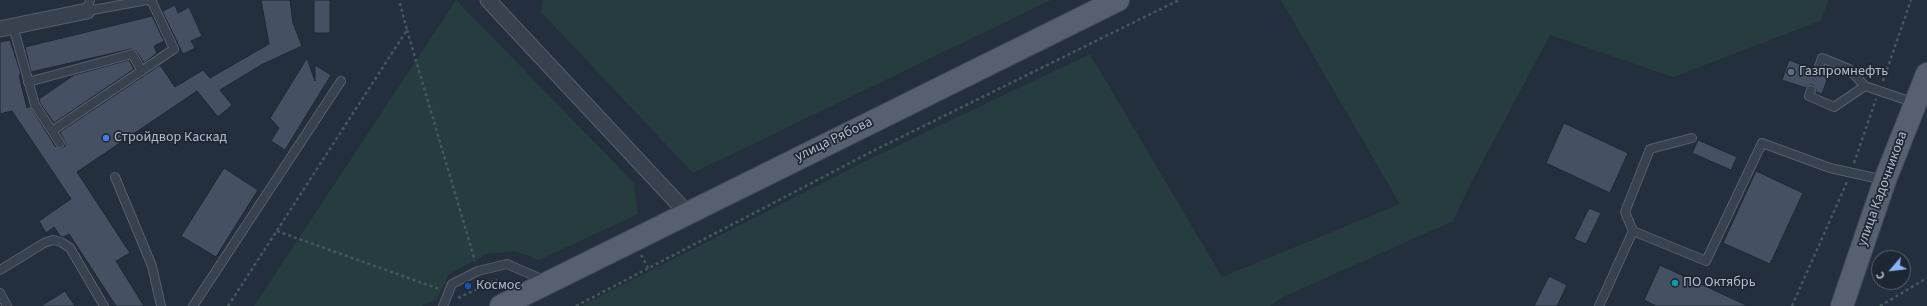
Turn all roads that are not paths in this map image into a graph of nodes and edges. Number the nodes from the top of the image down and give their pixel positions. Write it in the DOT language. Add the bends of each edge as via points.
graph roads {
  1 [pos="147,0"];
  2 [pos="152,0"];
  3 [pos="488,0"];
  4 [pos="1118,0"];
  5 [pos="89,5"];
  6 [pos="7,28"];
  7 [pos="1818,70"];
  8 [pos="142,71"];
  9 [pos="1927,74"];
  10 [pos="341,81"];
  11 [pos="28,82"];
  12 [pos="1865,86"];
  13 [pos="1811,90"];
  14 [pos="1916,103"];
  15 [pos="52,131"];
  16 [pos="1692,138"];
  17 [pos="60,143"];
  18 [pos="115,177"];
  19 [pos="1885,180"];
  20 [pos="687,213"];
  21 [pos="1633,231"];
  22 [pos="0,270"];
  23 [pos="551,282"];
  24 [pos="0,293"];
  25 [pos="443,305"];
  26 [pos="7,306"];
  27 [pos="104,306"];
  28 [pos="161,306"];
  29 [pos="192,306"];
  30 [pos="501,306"];
  31 [pos="1599,306"];
  32 [pos="1842,306"];
  1 -- 5 [label="lane"];
  2 -- 8 [label="lane" via="174,49"];
  3 -- 20 [label="street"];
  4 -- 20 [label="main road, улица Рябова"];
  5 -- 6 [label="street"];
  6 -- 11 [label="lane"];
  7 -- 12 [label="lane" via="1822,58 1849,69"];
  8 -- 11 [label="lane" via="132,54"];
  8 -- 15 [label="lane"];
  9 -- 14 [label="main road, улица Кадочникова"];
  10 -- 29 [label="lane"];
  11 -- 15 [label="lane" via="35,104"];
  12 -- 13 [label="lane" via="1834,107 1809,96"];
  12 -- 14 [label="lane"];
  14 -- 19 [label="main road, улица Кадочникова"];
  15 -- 17 [label="lane"];
  16 -- 21 [label="lane" via="1650,149 1624,212"];
  18 -- 28 [label="lane" via="152,266"];
  19 -- 21 [label="lane" via="1850,174 1762,144 1706,261"];
  19 -- 32 [label="main road, улица Кадочникова"];
  20 -- 23 [label="main road, улица Рябова"];
  21 -- 31 [label="lane"];
  22 -- 27 [label="lane" via="44,243 52,240 62,242 70,248"];
  23 -- 25 [label="lane" via="507,264 478,271 452,284"];
  23 -- 30 [label="main road, улица Рябова"];
  24 -- 26 [label="lane"];
}
